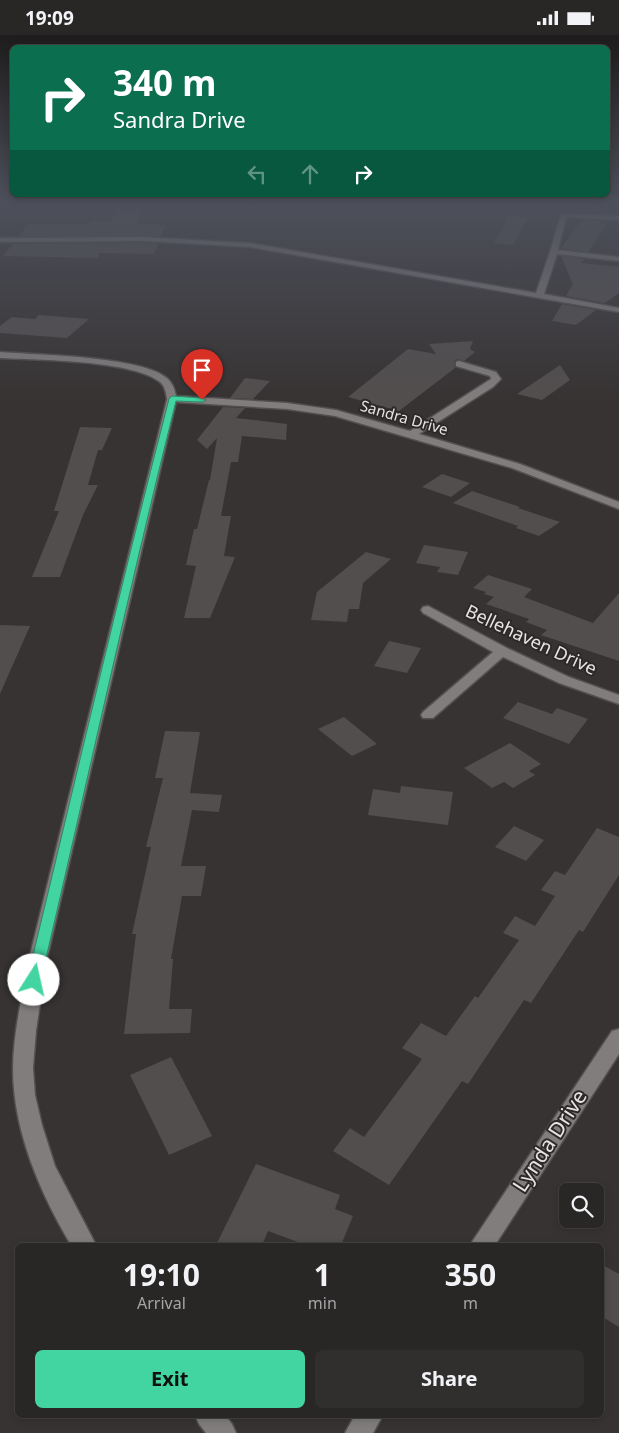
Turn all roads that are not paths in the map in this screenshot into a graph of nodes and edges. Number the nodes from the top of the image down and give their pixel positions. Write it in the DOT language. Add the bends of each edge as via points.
graph roads {
  1 [pos="386,268"];
  2 [pos="549,268"];
  3 [pos="539,296"];
  4 [pos="619,310"];
  5 [pos="0,355"];
  6 [pos="458,364"];
  7 [pos="172,399"];
  8 [pos="411,435"];
  9 [pos="619,506"];
  10 [pos="428,610"];
  11 [pos="502,651"];
  12 [pos="619,700"];
  13 [pos="428,715"];
  14 [pos="619,1037"];
  15 [pos="83,1243"];
  16 [pos="483,1243"];
  17 [pos="210,1418"];
  18 [pos="368,1418"];
  19 [pos="223,1433"];
  20 [pos="358,1433"];
  1 -- 3 [label="street"];
  2 -- 3 [label="street"];
  3 -- 4 [label="street"];
  5 -- 7 [label="street" via="140,369 162,378"];
  6 -- 8 [label="street" via="493,373 496,379"];
  7 -- 8 [label="street, Sandra Drive" via="320,410"];
  7 -- 15 [label="street" via="37,963 26,1031 23,1068 31,1125 44,1167"];
  8 -- 9 [label="street, Sandra Drive" via="516,466"];
  10 -- 11 [label="street, Bellehaven Drive"];
  11 -- 12 [label="street, Bellehaven Drive" via="564,680"];
  11 -- 13 [label="street"];
  14 -- 16 [label="street, Lynda Drive"];
  17 -- 19 [label="street"];
  18 -- 20 [label="street"];
}
